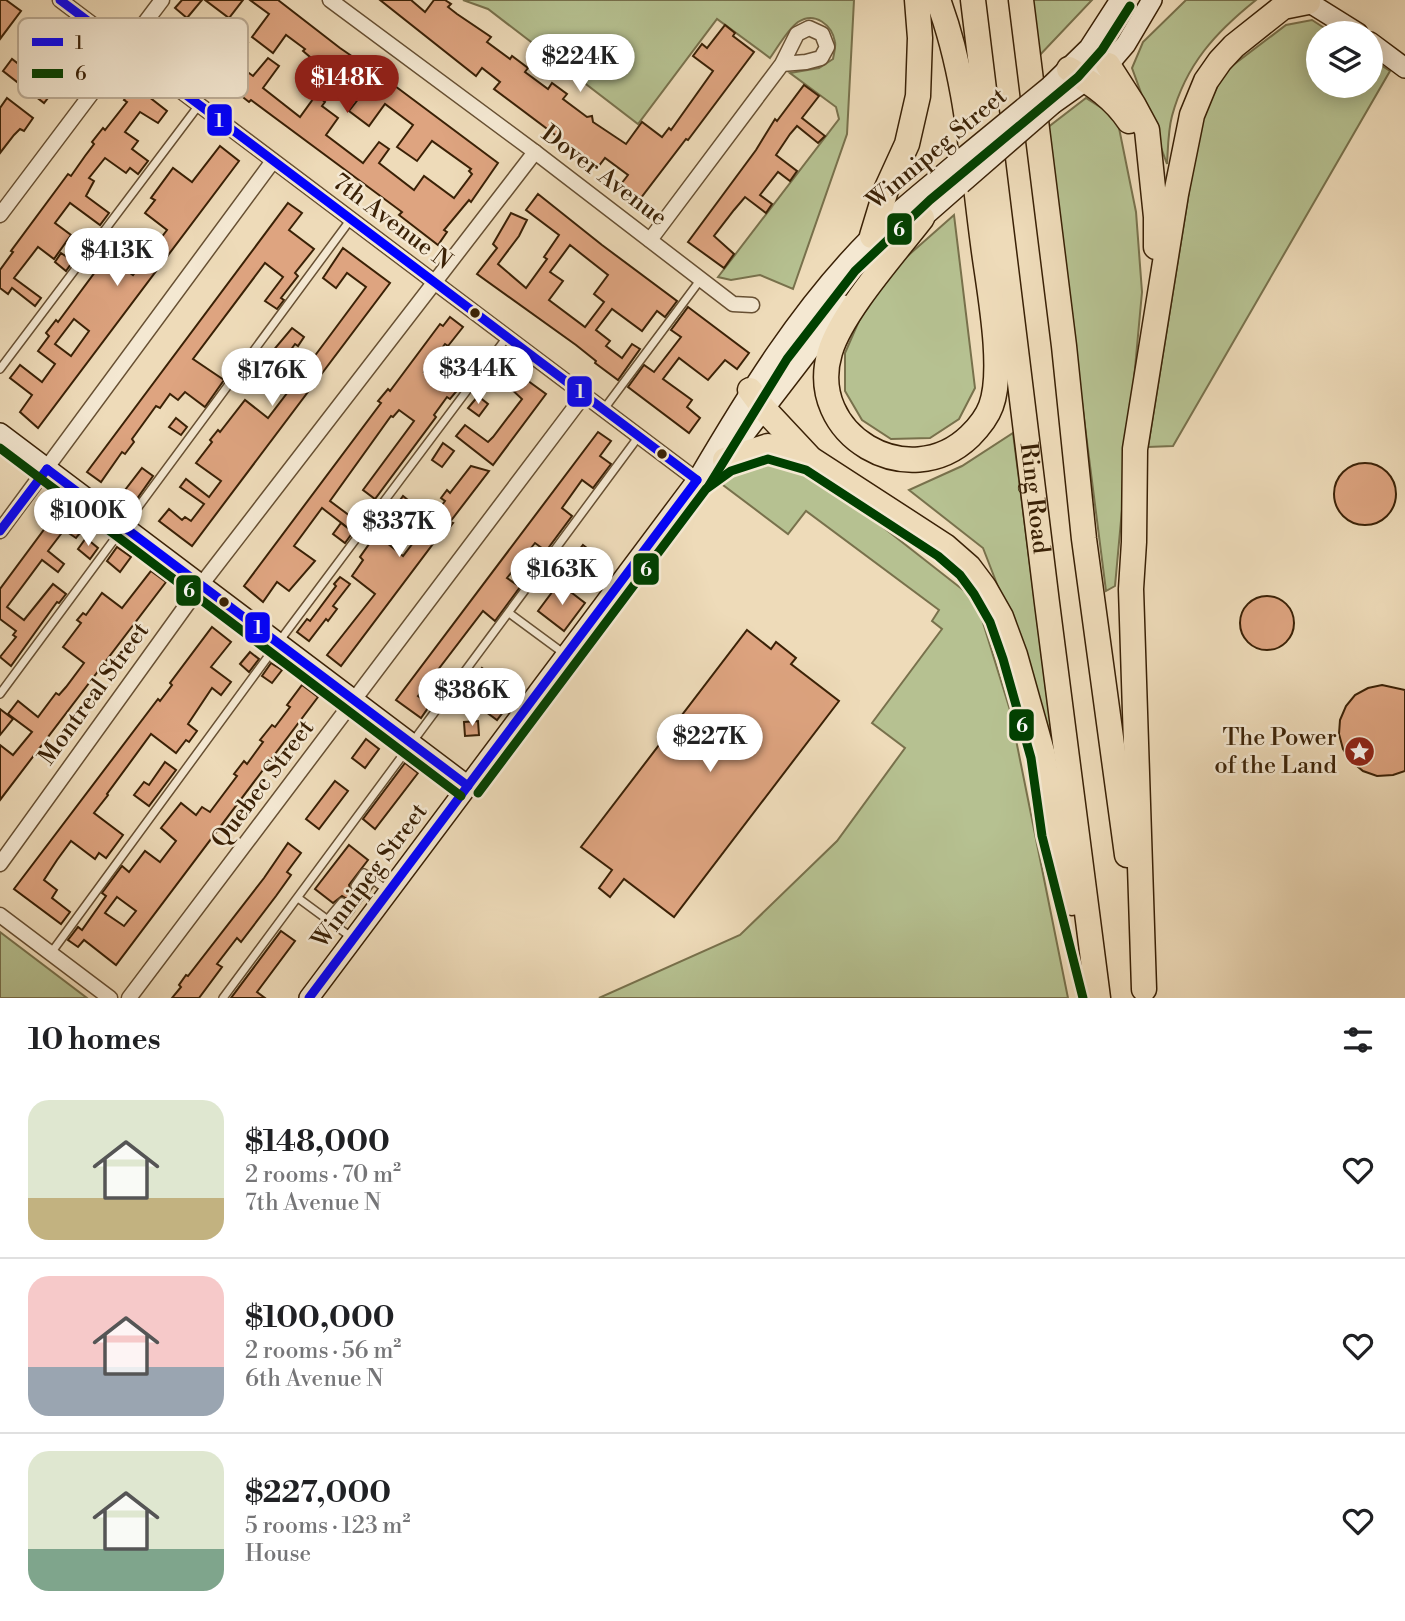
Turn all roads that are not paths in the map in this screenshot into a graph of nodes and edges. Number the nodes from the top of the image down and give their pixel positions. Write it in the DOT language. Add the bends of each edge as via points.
graph roads {
  1 [pos="60,0"];
  2 [pos="162,0"];
  3 [pos="917,0"];
  4 [pos="938,0"];
  5 [pos="973,0"];
  6 [pos="1021,0"];
  7 [pos="1120,0"];
  8 [pos="1152,0"];
  9 [pos="1166,0"];
  10 [pos="1314,1"];
  11 [pos="338,2"];
  12 [pos="84,18"];
  13 [pos="148,18"];
  14 [pos="1342,21"];
  15 [pos="1126,44"];
  16 [pos="1383,52"];
  17 [pos="782,64"];
  18 [pos="1108,65"];
  19 [pos="1405,68"];
  20 [pos="1078,75"];
  21 [pos="1051,95"];
  22 [pos="88,98"];
  23 [pos="190,98"];
  24 [pos="199,105"];
  25 [pos="535,152"];
  26 [pos="273,161"];
  27 [pos="1150,165"];
  28 [pos="0,215"];
  29 [pos="922,218"];
  30 [pos="351,219"];
  31 [pos="872,236"];
  32 [pos="650,240"];
  33 [pos="701,279"];
  34 [pos="434,282"];
  35 [pos="752,305"];
  36 [pos="1157,307"];
  37 [pos="507,337"];
  38 [pos="0,369"];
  39 [pos="584,395"];
  40 [pos="757,399"];
  41 [pos="603,410"];
  42 [pos="0,433"];
  43 [pos="639,436"];
  44 [pos="811,459"];
  45 [pos="725,460"];
  46 [pos="47,469"];
  47 [pos="697,480"];
  48 [pos="123,526"];
  49 [pos="0,531"];
  50 [pos="201,585"];
  51 [pos="509,613"];
  52 [pos="278,643"];
  53 [pos="566,655"];
  54 [pos="0,694"];
  55 [pos="355,701"];
  56 [pos="413,744"];
  57 [pos="468,786"];
  58 [pos="0,864"];
  59 [pos="355,886"];
  60 [pos="381,886"];
  61 [pos="364,892"];
  62 [pos="298,898"];
  63 [pos="342,902"];
  64 [pos="351,909"];
  65 [pos="0,915"];
  66 [pos="327,920"];
  67 [pos="345,933"];
  68 [pos="51,953"];
  69 [pos="1144,993"];
  70 [pos="110,998"];
  71 [pos="129,998"];
  72 [pos="223,998"];
  73 [pos="309,998"];
  74 [pos="1097,998"];
  1 -- 12 [label="street, 7th Avenue N"];
  2 -- 13 [label="street"];
  3 -- 31 [label="highway" via="918,96 908,144 886,190"];
  4 -- 29 [label="highway" via="960,75 996,340 995,384 992,406 980,426 958,446 927,458 905,460 866,447 848,433 830,401 826,372 830,351 848,314"];
  5 -- 74 [label="highway, Ring Road"];
  6 -- 69 [label="highway, Ring Road" via="1084,539"];
  7 -- 20 [label="main road, Winnipeg Street" via="1089,48"];
  8 -- 15 [label="main road, Winnipeg Street"];
  9 -- 15 [label="main road"];
  10 -- 14 [label="main road"];
  10 -- 36 [label="highway" via="1283,7 1220,61 1206,82 1192,115"];
  11 -- 25 [label="street, Dover Avenue"];
  15 -- 18 [label="main road, Winnipeg Street"];
  16 -- 19 [label="main road"];
  17 -- 32 [label="street"];
  18 -- 20 [label="main road, Winnipeg Street"];
  18 -- 27 [label="highway" via="1147,130"];
  20 -- 21 [label="main road, Winnipeg Street"];
  20 -- 27 [label="highway" via="1120,108"];
  21 -- 29 [label="main road, Winnipeg Street, bridge"];
  21 -- 31 [label="main road, Winnipeg Street, bridge" via="955,164"];
  22 -- 28 [label="street"];
  23 -- 24 [label="street, 7th Avenue N"];
  24 -- 26 [label="street, 7th Avenue N"];
  24 -- 38 [label="lane"];
  25 -- 32 [label="street, Dover Avenue"];
  25 -- 34 [label="street, Montreal Street"];
  26 -- 30 [label="street, 7th Avenue N"];
  26 -- 46 [label="street"];
  27 -- 36 [label="highway"];
  29 -- 40 [label="main road, Winnipeg Street"];
  30 -- 34 [label="street, 7th Avenue N"];
  30 -- 48 [label="lane"];
  31 -- 40 [label="main road, Winnipeg Street" via="827,287"];
  32 -- 33 [label="street, Dover Avenue"];
  33 -- 35 [label="street, Dover Avenue" via="733,304"];
  33 -- 41 [label="lane"];
  34 -- 37 [label="street, 7th Avenue N"];
  34 -- 50 [label="street, Montreal Street"];
  36 -- 69 [label="highway" via="1135,449 1131,589"];
  37 -- 39 [label="street, 7th Avenue N"];
  37 -- 52 [label="lane"];
  39 -- 41 [label="street, 7th Avenue N"];
  39 -- 55 [label="street, Quebec Street"];
  40 -- 44 [label="highway"];
  40 -- 45 [label="main road, Winnipeg Street"];
  40 -- 47 [label="main road, Winnipeg Street"];
  41 -- 43 [label="street, 7th Avenue N"];
  42 -- 46 [label="main road"];
  43 -- 47 [label="street, 7th Avenue N"];
  43 -- 51 [label="lane"];
  44 -- 45 [label="highway" via="768,446"];
  44 -- 74 [label="highway" via="945,546 969,567 1001,617 1043,755 1054,833"];
  45 -- 47 [label="main road, Winnipeg Street"];
  46 -- 48 [label="main road"];
  46 -- 49 [label="street"];
  47 -- 53 [label="main road, Winnipeg Street"];
  48 -- 50 [label="main road"];
  48 -- 54 [label="lane"];
  50 -- 52 [label="main road"];
  50 -- 58 [label="street, Montreal Street"];
  51 -- 53 [label="lane"];
  51 -- 56 [label="lane"];
  52 -- 55 [label="main road"];
  52 -- 68 [label="lane"];
  53 -- 57 [label="main road, Winnipeg Street"];
  55 -- 56 [label="main road"];
  55 -- 71 [label="street, Quebec Street"];
  56 -- 57 [label="main road"];
  56 -- 62 [label="lane"];
  57 -- 60 [label="main road, Winnipeg Street"];
  59 -- 60 [label="lane" via="364,873"];
  60 -- 61 [label="lane"];
  60 -- 67 [label="main road, Winnipeg Street"];
  62 -- 66 [label="lane"];
  62 -- 72 [label="lane"];
  63 -- 66 [label="lane"];
  64 -- 67 [label="lane"];
  65 -- 68 [label="street"];
  66 -- 67 [label="lane"];
  67 -- 73 [label="main road, Winnipeg Street"];
  68 -- 70 [label="street"];
}
